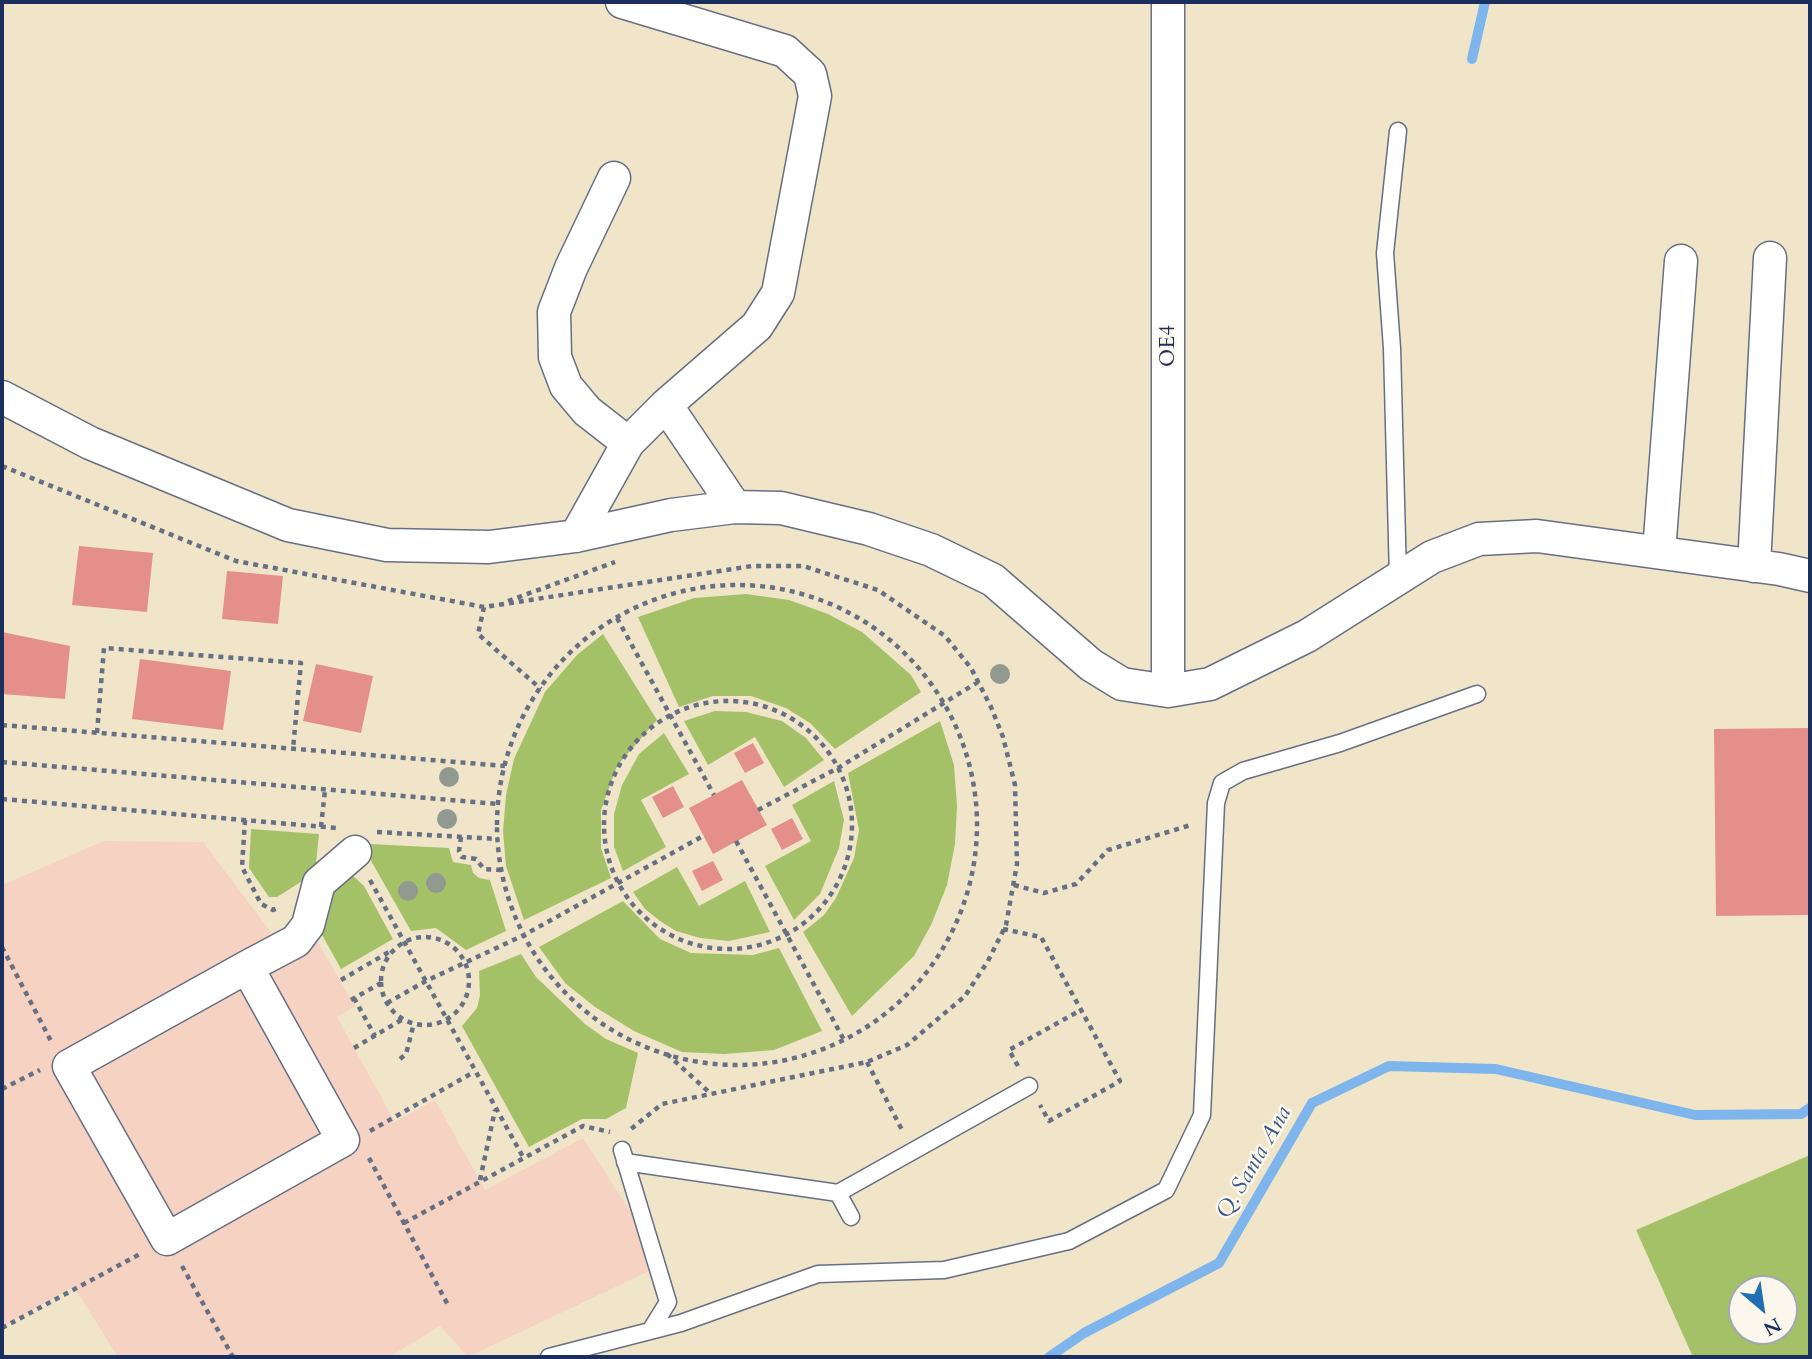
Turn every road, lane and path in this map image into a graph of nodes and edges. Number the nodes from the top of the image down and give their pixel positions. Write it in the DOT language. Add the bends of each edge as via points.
graph roads {
  1 [pos="622,2"];
  2 [pos="1167,2"];
  3 [pos="1398,131"];
  4 [pos="614,178"];
  5 [pos="1770,258"];
  6 [pos="1681,261"];
  7 [pos="2,397"];
  8 [pos="666,405"];
  9 [pos="628,443"];
  10 [pos="2,466"];
  11 [pos="736,507"];
  12 [pos="576,536"];
  13 [pos="1659,552"];
  14 [pos="621,560"];
  15 [pos="1754,566"];
  16 [pos="1810,576"];
  17 [pos="1398,578"];
  18 [pos="497,605"];
  19 [pos="484,607"];
  20 [pos="617,618"];
  21 [pos="978,682"];
  22 [pos="541,689"];
  23 [pos="1168,691"];
  24 [pos="1477,694"];
  25 [pos="944,701"];
  26 [pos="671,717"];
  27 [pos="2,725"];
  28 [pos="97,733"];
  29 [pos="293,749"];
  30 [pos="2,762"];
  31 [pos="505,766"];
  32 [pos="838,768"];
  33 [pos="325,790"];
  34 [pos="714,795"];
  35 [pos="2,799"];
  36 [pos="498,804"];
  37 [pos="758,810"];
  38 [pos="1215,816"];
  39 [pos="245,820"];
  40 [pos="321,827"];
  41 [pos="704,836"];
  42 [pos="461,837"];
  43 [pos="498,839"];
  44 [pos="354,841"];
  45 [pos="736,841"];
  46 [pos="501,870"];
  47 [pos="319,883"];
  48 [pos="618,883"];
  49 [pos="1014,885"];
  50 [pos="1003,929"];
  51 [pos="787,933"];
  52 [pos="524,935"];
  53 [pos="405,942"];
  54 [pos="2,947"];
  55 [pos="393,950"];
  56 [pos="465,961"];
  57 [pos="247,967"];
  58 [pos="341,980"];
  59 [pos="426,981"];
  60 [pos="381,983"];
  61 [pos="387,1003"];
  62 [pos="1081,1010"];
  63 [pos="403,1019"];
  64 [pos="446,1020"];
  65 [pos="414,1023"];
  66 [pos="375,1035"];
  67 [pos="844,1040"];
  68 [pos="354,1048"];
  69 [pos="666,1053"];
  70 [pos="400,1059"];
  71 [pos="867,1062"];
  72 [pos="69,1066"];
  73 [pos="474,1072"];
  74 [pos="1029,1086"];
  75 [pos="2,1089"];
  76 [pos="710,1093"];
  77 [pos="495,1109"];
  78 [pos="351,1139"];
  79 [pos="912,1149"];
  80 [pos="625,1150"];
  81 [pos="523,1157"];
  82 [pos="480,1181"];
  83 [pos="838,1193"];
  84 [pos="851,1217"];
  85 [pos="404,1223"];
  86 [pos="167,1239"];
  87 [pos="448,1305"];
  88 [pos="2,1328"];
  89 [pos="650,1331"];
  90 [pos="233,1357"];
  91 [pos="549,1357"];
  1 -- 8 [label="street" via="785,51 810,74 815,96 778,293 757,326"];
  2 -- 23 [label="street, OE4"];
  3 -- 17 [label="lane" via="1385,253"];
  4 -- 9 [label="street" via="554,312 555,358 566,386 587,411"];
  5 -- 15 [label="street"];
  6 -- 13 [label="street"];
  7 -- 12 [label="street" via="90,443 288,525 387,545 489,547"];
  8 -- 9 [label="street"];
  8 -- 11 [label="street"];
  9 -- 12 [label="street"];
  10 -- 19 [label="path" via="236,561"];
  11 -- 12 [label="street" via="671,515"];
  11 -- 23 [label="street" via="793,511 931,550 993,580 1091,664 1122,684"];
  13 -- 15 [label="street"];
  13 -- 17 [label="street" via="1537,536 1479,539 1432,556"];
  14 -- 18 [label="path"];
  15 -- 16 [label="street"];
  17 -- 23 [label="street" via="1307,636 1210,684"];
  18 -- 19 [label="path"];
  18 -- 21 [label="path" via="752,566 803,566 878,590 910,610 945,636"];
  19 -- 22 [label="path" via="478,634"];
  20 -- 22 [label="path" via="570,654"];
  20 -- 25 [label="path" via="651,602 712,587 754,586 806,595 836,606 889,638"];
  20 -- 26 [label="path"];
  21 -- 25 [label="path"];
  21 -- 49 [label="path" via="1003,737 1015,785"];
  22 -- 31 [label="path" via="515,736"];
  24 -- 38 [label="lane" via="1340,743 1243,771 1222,783"];
  25 -- 32 [label="path"];
  25 -- 67 [label="path" via="961,735 975,786 977,840 968,892 946,942 915,985 875,1021"];
  26 -- 32 [label="path" via="719,702 759,705 811,734"];
  26 -- 34 [label="path"];
  26 -- 48 [label="path" via="634,745 609,793 604,828"];
  27 -- 28 [label="path"];
  28 -- 29 [label="path"];
  28 -- 29 [label="path" via="104,648 301,663"];
  29 -- 31 [label="path"];
  30 -- 33 [label="path"];
  31 -- 36 [label="path"];
  32 -- 37 [label="path"];
  32 -- 51 [label="path" via="851,812 846,861 823,904"];
  33 -- 36 [label="path"];
  33 -- 40 [label="path"];
  35 -- 39 [label="path"];
  36 -- 43 [label="path"];
  38 -- 49 [label="path" via="1108,850 1076,884 1044,892"];
  38 -- 89 [label="lane" via="1202,1115 1166,1190 1069,1241 944,1270 818,1274"];
  39 -- 40 [label="path"];
  39 -- 47 [label="path" via="242,867 261,904 273,911"];
  40 -- 44 [label="path"];
  41 -- 48 [label="path"];
  42 -- 43 [label="path"];
  42 -- 44 [label="path"];
  42 -- 46 [label="path" via="462,857 476,859 484,869"];
  43 -- 46 [label="path"];
  44 -- 47 [label="street"];
  44 -- 53 [label="path"];
  45 -- 51 [label="path"];
  46 -- 52 [label="path"];
  47 -- 57 [label="street" via="308,925 296,941"];
  48 -- 51 [label="path" via="646,919 688,943 737,949"];
  48 -- 52 [label="path"];
  49 -- 50 [label="path"];
  50 -- 62 [label="path" via="1041,937"];
  50 -- 71 [label="path" via="965,996 907,1045"];
  51 -- 67 [label="path"];
  52 -- 56 [label="path"];
  52 -- 69 [label="path" via="554,981 577,1004 631,1040"];
  53 -- 55 [label="path"];
  53 -- 56 [label="path" via="432,937 446,942"];
  53 -- 59 [label="path"];
  54 -- 72 [label="path" via="59,1056"];
  55 -- 58 [label="path"];
  55 -- 60 [label="path"];
  56 -- 59 [label="path"];
  56 -- 64 [label="path" via="465,999"];
  57 -- 72 [label="street"];
  57 -- 78 [label="street"];
  59 -- 61 [label="path"];
  59 -- 64 [label="path"];
  60 -- 61 [label="path"];
  60 -- 66 [label="path" via="353,999"];
  61 -- 63 [label="path"];
  62 -- 74 [label="path" via="1009,1050"];
  62 -- 74 [label="path" via="1120,1081 1049,1121"];
  63 -- 65 [label="path"];
  63 -- 66 [label="path"];
  64 -- 65 [label="path"];
  64 -- 73 [label="path"];
  65 -- 70 [label="path" via="406,1054"];
  66 -- 68 [label="path"];
  67 -- 69 [label="path" via="758,1063 725,1064"];
  69 -- 76 [label="path"];
  71 -- 76 [label="path"];
  71 -- 79 [label="path"];
  72 -- 75 [label="path" via="37,1071"];
  72 -- 86 [label="street"];
  73 -- 77 [label="path"];
  73 -- 78 [label="path"];
  74 -- 79 [label="lane"];
  76 -- 80 [label="path" via="662,1104 632,1128"];
  77 -- 81 [label="path"];
  77 -- 82 [label="path"];
  78 -- 85 [label="path"];
  78 -- 86 [label="street"];
  79 -- 83 [label="lane"];
  80 -- 81 [label="path" via="583,1126"];
  80 -- 83 [label="lane"];
  80 -- 89 [label="lane" via="668,1302"];
  81 -- 82 [label="path"];
  82 -- 85 [label="path"];
  83 -- 84 [label="lane"];
  85 -- 87 [label="path"];
  86 -- 88 [label="path"];
  86 -- 90 [label="path"];
  89 -- 91 [label="lane"];
}
